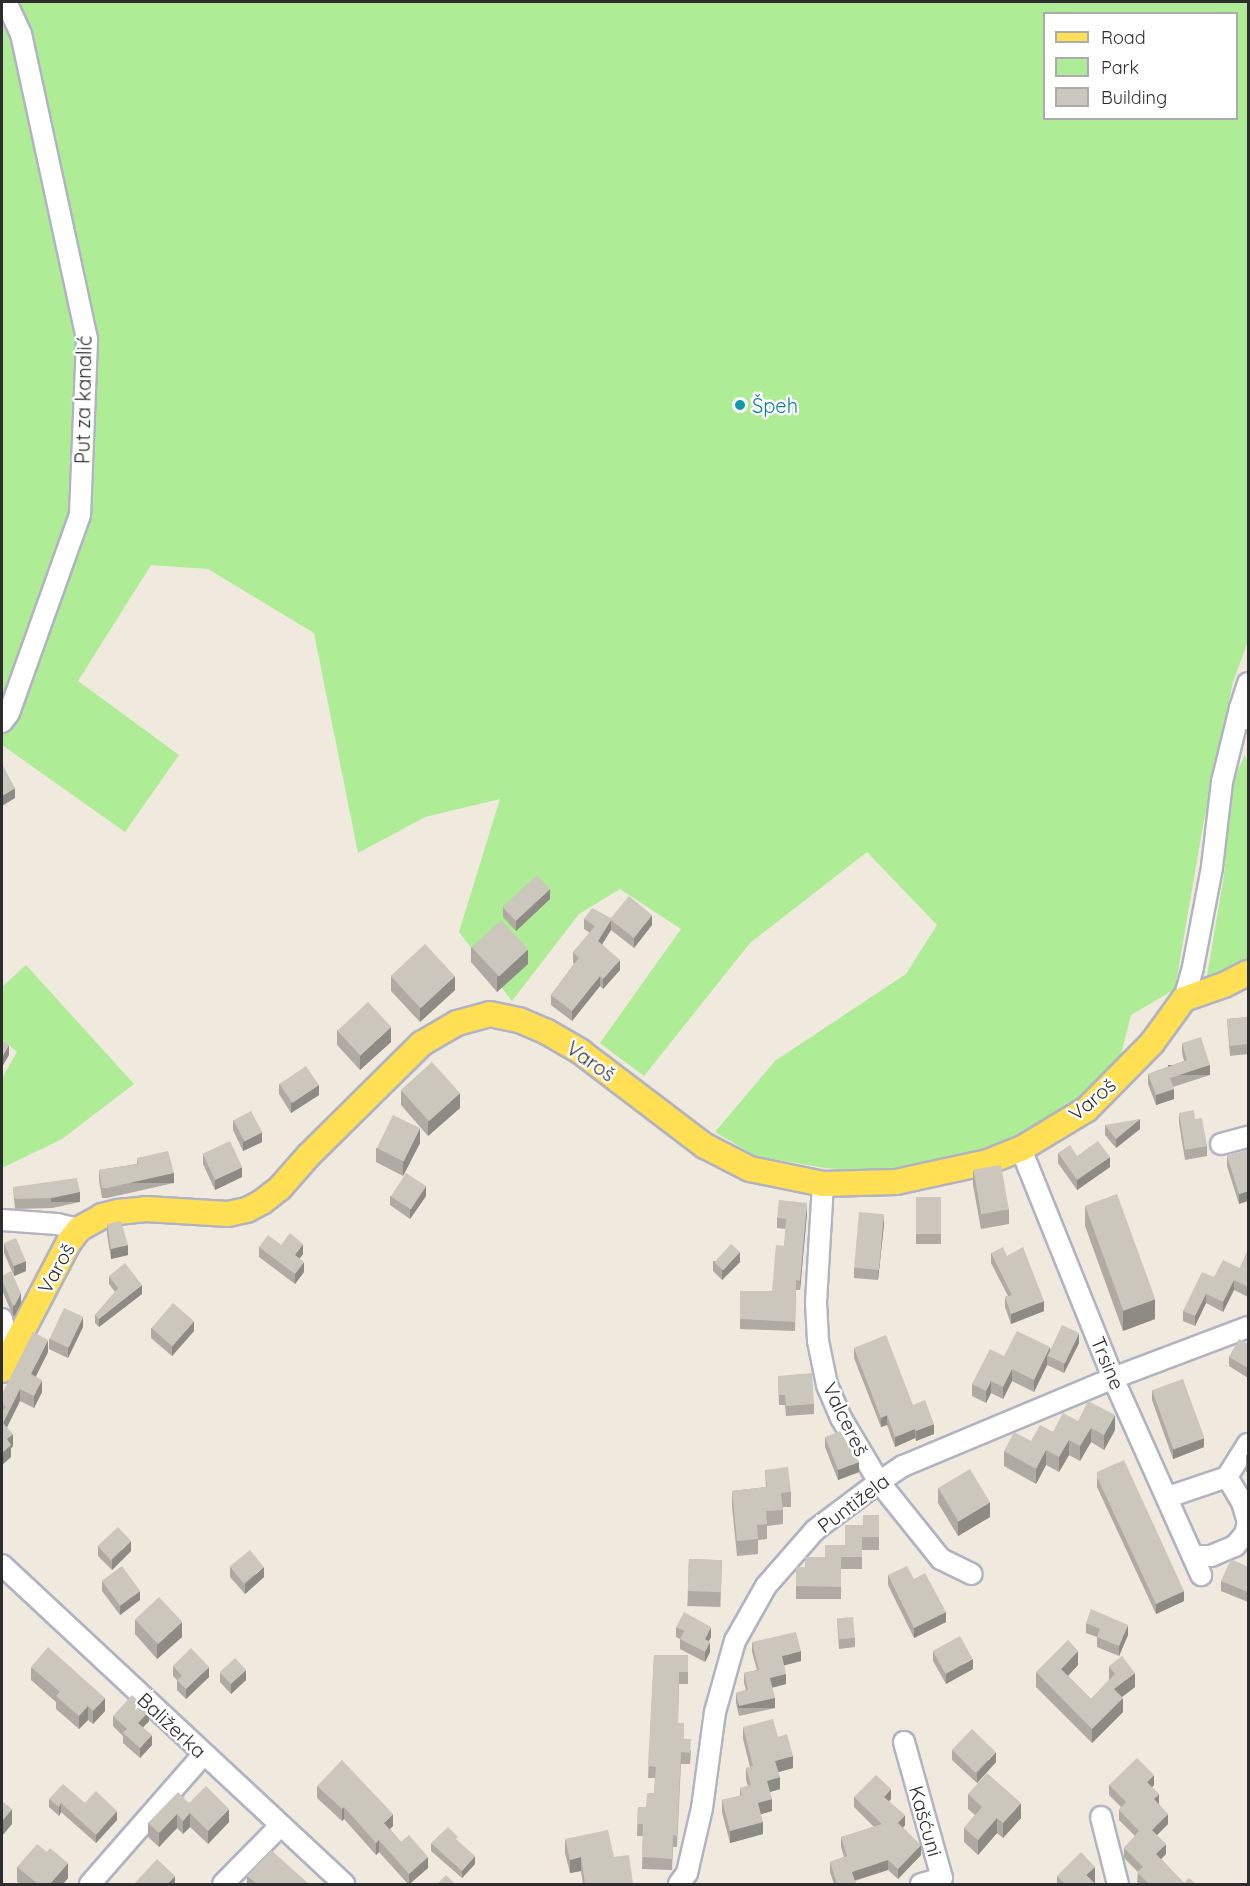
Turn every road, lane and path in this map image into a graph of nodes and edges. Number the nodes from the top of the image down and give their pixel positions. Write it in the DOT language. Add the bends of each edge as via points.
graph roads {
  1 [pos="6,2"];
  2 [pos="1248,683"];
  3 [pos="1240,708"];
  4 [pos="2,722"];
  5 [pos="1248,727"];
  6 [pos="1248,973"];
  7 [pos="1184,999"];
  8 [pos="1248,1137"];
  9 [pos="1221,1144"];
  10 [pos="1020,1149"];
  11 [pos="823,1184"];
  12 [pos="2,1220"];
  13 [pos="79,1229"];
  14 [pos="2,1319"];
  15 [pos="1248,1327"];
  16 [pos="6,1362"];
  17 [pos="1113,1378"];
  18 [pos="1248,1444"];
  19 [pos="1227,1478"];
  20 [pos="879,1482"];
  21 [pos="1168,1497"];
  22 [pos="1193,1556"];
  23 [pos="2,1565"];
  24 [pos="972,1574"];
  25 [pos="1201,1575"];
  26 [pos="904,1742"];
  27 [pos="203,1755"];
  28 [pos="1101,1818"];
  29 [pos="280,1826"];
  30 [pos="90,1884"];
  31 [pos="224,1884"];
  32 [pos="344,1884"];
  33 [pos="679,1884"];
  34 [pos="921,1884"];
  35 [pos="1118,1884"];
  1 -- 4 [label="street, Put za kanalić" via="21,33 87,339 80,515 9,713"];
  2 -- 3 [label="street"];
  3 -- 5 [label="street"];
  3 -- 7 [label="street" via="1222,782 1212,867"];
  6 -- 7 [label="main road"];
  7 -- 10 [label="main road, Varoš" via="1152,1043 1087,1109"];
  8 -- 9 [label="street"];
  10 -- 11 [label="main road, Varoš" via="988,1162 896,1182"];
  10 -- 17 [label="street, Trsine"];
  11 -- 13 [label="main road, Varoš" via="750,1168 705,1146 581,1052 519,1020 490,1014 457,1023 421,1044 280,1188 247,1210 228,1214 146,1209 118,1212"];
  11 -- 20 [label="street, Valcereš" via="816,1302 818,1341 827,1385 841,1418"];
  12 -- 13 [label="street"];
  13 -- 16 [label="main road, Varoš"];
  14 -- 16 [label="street"];
  15 -- 17 [label="street, Puntižela"];
  17 -- 20 [label="street, Puntižela" via="903,1466"];
  17 -- 21 [label="street, Trsine"];
  18 -- 19 [label="street"];
  19 -- 21 [label="street"];
  19 -- 22 [label="street" via="1242,1502 1248,1522 1245,1534 1235,1546 1211,1556"];
  20 -- 24 [label="street, Valcereš" via="941,1559"];
  20 -- 33 [label="street, Puntižela" via="814,1530 766,1586 735,1641 715,1712 690,1862"];
  21 -- 22 [label="street, Trsine"];
  22 -- 25 [label="street, Trsine"];
  23 -- 27 [label="street, Baližerka"];
  26 -- 34 [label="street, Kašćuni" via="942,1878"];
  27 -- 29 [label="street, Baližerka"];
  27 -- 30 [label="street"];
  28 -- 35 [label="street"];
  29 -- 31 [label="street"];
  29 -- 32 [label="street, Baližerka"];
}
